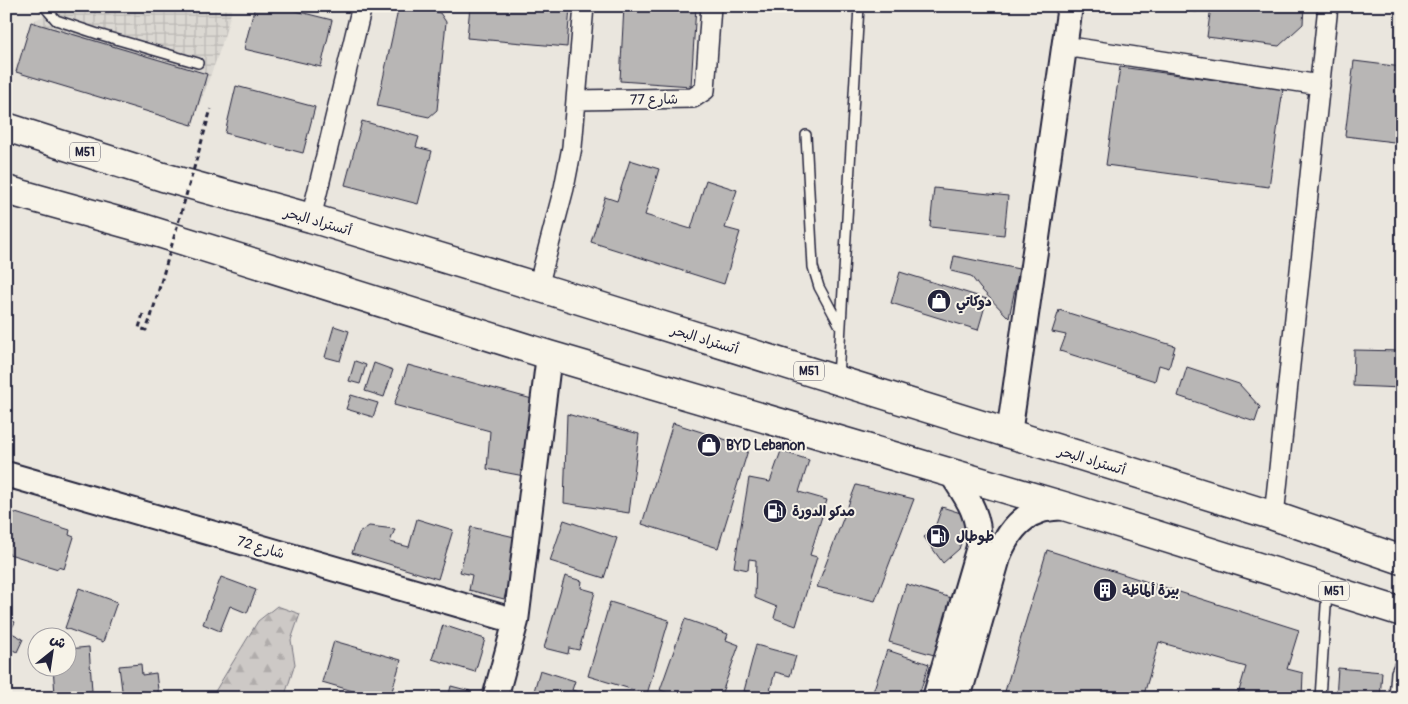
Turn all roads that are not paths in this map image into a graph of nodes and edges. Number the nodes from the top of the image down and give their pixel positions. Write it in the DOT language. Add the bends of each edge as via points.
graph roads {
  1 [pos="44,6"];
  2 [pos="362,6"];
  3 [pos="584,6"];
  4 [pos="711,6"];
  5 [pos="860,6"];
  6 [pos="1070,6"];
  7 [pos="1328,6"];
  8 [pos="1064,46"];
  9 [pos="198,63"];
  10 [pos="1320,85"];
  11 [pos="577,100"];
  12 [pos="6,127"];
  13 [pos="806,135"];
  14 [pos="6,190"];
  15 [pos="311,218"];
  16 [pos="538,287"];
  17 [pos="840,326"];
  18 [pos="549,356"];
  19 [pos="838,380"];
  20 [pos="1009,434"];
  21 [pos="951,473"];
  22 [pos="6,474"];
  23 [pos="1067,507"];
  24 [pos="1274,516"];
  25 [pos="1402,560"];
  26 [pos="1327,588"];
  27 [pos="1402,612"];
  28 [pos="516,621"];
  29 [pos="1402,660"];
  30 [pos="495,698"];
  31 [pos="935,698"];
  32 [pos="958,698"];
  33 [pos="1320,698"];
  34 [pos="1394,698"];
  1 -- 9 [label="lane" via="56,20"];
  2 -- 15 [label="street"];
  3 -- 11 [label="street"];
  4 -- 11 [label="street, شارع 77" via="705,90 693,98"];
  5 -- 17 [label="lane"];
  6 -- 8 [label="street"];
  7 -- 10 [label="street"];
  8 -- 10 [label="street"];
  8 -- 20 [label="street"];
  10 -- 24 [label="street"];
  11 -- 16 [label="street" via="572,147"];
  12 -- 15 [label="highway, أتستراد البحر / M51" via="163,177"];
  13 -- 17 [label="lane" via="813,267 819,287"];
  14 -- 18 [label="highway, M51" via="183,240"];
  15 -- 16 [label="highway, أتستراد البحر / M51"];
  16 -- 19 [label="highway, أتستراد البحر / M51"];
  17 -- 19 [label="lane"];
  18 -- 21 [label="highway, M51"];
  18 -- 28 [label="street"];
  19 -- 20 [label="highway, أتستراد البحر / M51"];
  20 -- 24 [label="highway, أتستراد البحر / M51"];
  21 -- 23 [label="highway, M51"];
  21 -- 31 [label="street" via="976,515 980,533 979,547"];
  22 -- 28 [label="street, شارع 72"];
  23 -- 26 [label="highway, M51"];
  23 -- 32 [label="street" via="1038,511 1026,518 1005,540"];
  24 -- 25 [label="highway, أتستراد البحر / M51"];
  26 -- 27 [label="highway, M51"];
  26 -- 33 [label="lane"];
  28 -- 30 [label="street"];
  29 -- 34 [label="lane" via="1396,672"];
}
